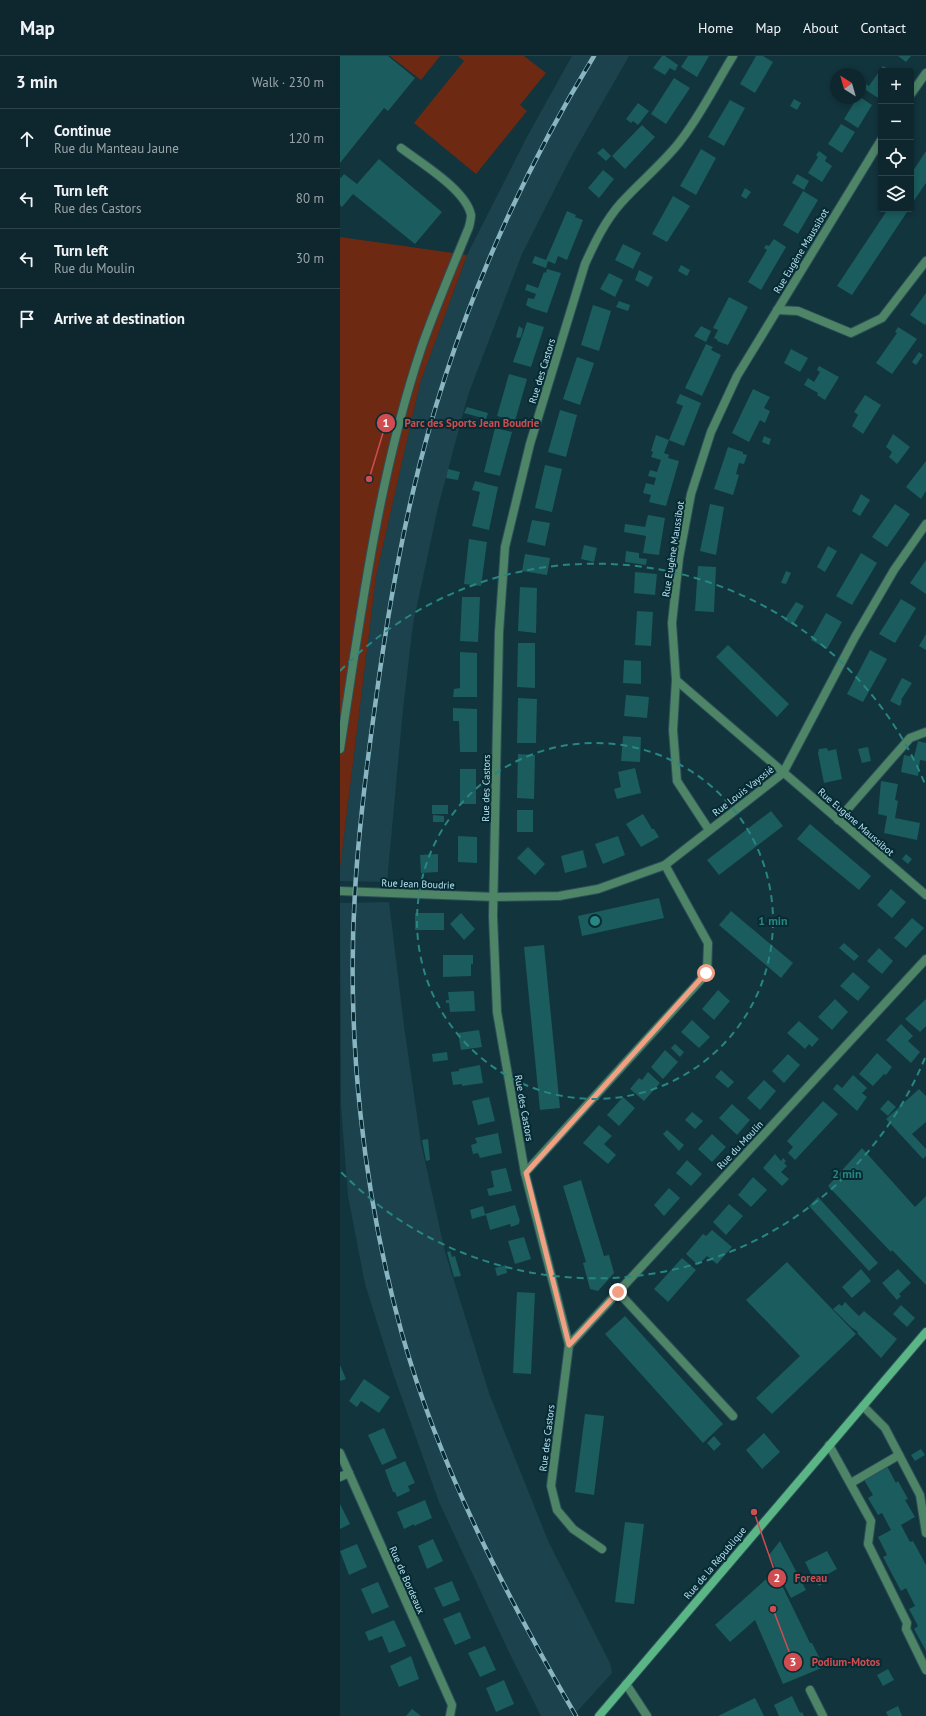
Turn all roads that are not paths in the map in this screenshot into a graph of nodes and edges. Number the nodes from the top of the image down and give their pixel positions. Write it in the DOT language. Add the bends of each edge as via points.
graph roads {
  1 [pos="733,56"];
  2 [pos="926,73"];
  3 [pos="914,90"];
  4 [pos="878,145"];
  5 [pos="401,148"];
  6 [pos="926,261"];
  7 [pos="777,310"];
  8 [pos="926,524"];
  9 [pos="676,680"];
  10 [pos="926,732"];
  11 [pos="340,749"];
  12 [pos="783,773"];
  13 [pos="838,820"];
  14 [pos="709,830"];
  15 [pos="665,865"];
  16 [pos="340,892"];
  17 [pos="926,895"];
  18 [pos="495,897"];
  19 [pos="926,959"];
  20 [pos="526,1173"];
  21 [pos="618,1292"];
  22 [pos="926,1332"];
  23 [pos="569,1345"];
  24 [pos="863,1406"];
  25 [pos="733,1416"];
  26 [pos="830,1445"];
  27 [pos="340,1454"];
  28 [pos="899,1455"];
  29 [pos="349,1473"];
  30 [pos="340,1477"];
  31 [pos="851,1483"];
  32 [pos="926,1533"];
  33 [pos="602,1550"];
  34 [pos="926,1670"];
  35 [pos="626,1684"];
  36 [pos="810,1690"];
  37 [pos="450,1716"];
  38 [pos="599,1716"];
  39 [pos="647,1716"];
  40 [pos="823,1716"];
  1 -- 18 [label="street, Rue des Castors" via="684,136 665,160 620,204 599,235 585,264 530,444 505,547 499,625"];
  2 -- 3 [label="street"];
  4 -- 7 [label="street, Rue Eugène Maussibot"];
  5 -- 11 [label="street" via="457,190 467,204 471,216 469,227 422,345 389,464 368,561"];
  6 -- 7 [label="street" via="882,318 851,333 798,311"];
  7 -- 9 [label="street, Rue Eugène Maussibot" via="737,376 711,432 691,494 679,558 672,623"];
  8 -- 12 [label="street, Rue Louis Vayssié" via="894,570 855,637"];
  9 -- 12 [label="street, Rue Eugène Maussibot"];
  9 -- 14 [label="street" via="673,730 677,781"];
  10 -- 13 [label="street" via="910,738"];
  12 -- 13 [label="street, Rue Eugène Maussibot"];
  12 -- 14 [label="street, Rue Louis Vayssié"];
  13 -- 17 [label="street, Rue Eugène Maussibot"];
  14 -- 15 [label="street, Rue Louis Vayssié"];
  15 -- 18 [label="street, Rue Louis Vayssié" via="598,889 559,896"];
  15 -- 20 [label="street" via="708,943 706,973"];
  16 -- 18 [label="street, Rue Jean Boudrie"];
  18 -- 20 [label="street, Rue des Castors" via="497,1012"];
  19 -- 21 [label="street, Rue du Moulin"];
  20 -- 23 [label="street, Rue des Castors"];
  21 -- 23 [label="street, Rue du Moulin"];
  21 -- 25 [label="street"];
  22 -- 24 [label="main road, Rue de la République"];
  23 -- 33 [label="street, Rue des Castors" via="551,1486 557,1510 573,1529"];
  24 -- 26 [label="main road, Rue de la République"];
  24 -- 28 [label="street" via="885,1428"];
  26 -- 31 [label="street"];
  26 -- 35 [label="main road, Rue de la République"];
  27 -- 29 [label="street, Rue de Bordeaux"];
  28 -- 31 [label="street"];
  28 -- 32 [label="street" via="920,1495"];
  29 -- 30 [label="street"];
  29 -- 37 [label="street, Rue de Bordeaux" via="452,1705"];
  31 -- 34 [label="street" via="871,1521 868,1544"];
  35 -- 38 [label="main road, Rue de la République"];
  35 -- 39 [label="street"];
  36 -- 40 [label="street"];
}
